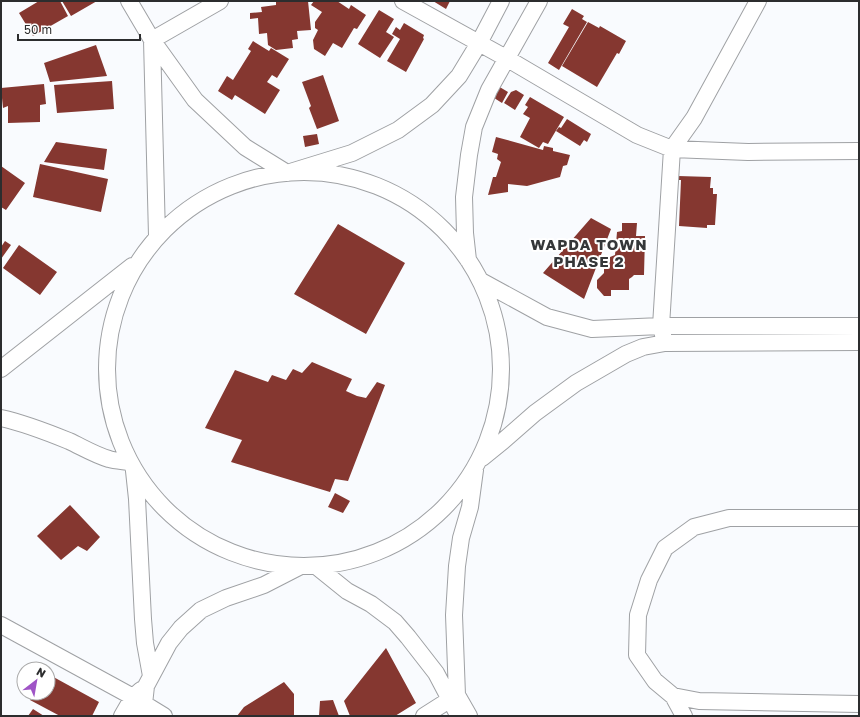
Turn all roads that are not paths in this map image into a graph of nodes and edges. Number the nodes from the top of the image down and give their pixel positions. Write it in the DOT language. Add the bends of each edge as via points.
graph roads {
  1 [pos="129,1"];
  2 [pos="220,1"];
  3 [pos="403,1"];
  4 [pos="501,1"];
  5 [pos="538,1"];
  6 [pos="758,1"];
  7 [pos="152,40"];
  8 [pos="479,43"];
  9 [pos="506,58"];
  10 [pos="672,149"];
  11 [pos="859,151"];
  12 [pos="287,173"];
  13 [pos="157,236"];
  14 [pos="468,260"];
  15 [pos="137,262"];
  16 [pos="481,281"];
  17 [pos="661,326"];
  18 [pos="859,326"];
  19 [pos="859,342"];
  20 [pos="665,343"];
  21 [pos="1,369"];
  22 [pos="1,418"];
  23 [pos="478,463"];
  24 [pos="132,466"];
  25 [pos="859,518"];
  26 [pos="308,566"];
  27 [pos="1,625"];
  28 [pos="149,681"];
  29 [pos="673,696"];
  30 [pos="454,698"];
  31 [pos="859,704"];
  32 [pos="138,705"];
  33 [pos="122,716"];
  34 [pos="164,716"];
  35 [pos="424,716"];
  36 [pos="459,716"];
  37 [pos="469,716"];
  38 [pos="684,716"];
  1 -- 7 [label="street"];
  2 -- 7 [label="street"];
  3 -- 8 [label="street"];
  4 -- 8 [label="street"];
  5 -- 9 [label="street"];
  6 -- 10 [label="street" via="694,118"];
  7 -- 12 [label="street" via="195,100 245,147"];
  7 -- 13 [label="street"];
  8 -- 9 [label="street"];
  8 -- 12 [label="street" via="459,76 438,99 398,130 352,154"];
  9 -- 10 [label="street" via="637,135"];
  9 -- 14 [label="street" via="474,127 464,197"];
  10 -- 11 [label="street" via="748,152"];
  10 -- 17 [label="street"];
  12 -- 13 [label="street" via="251,179 216,192 184,212"];
  12 -- 14 [label="street" via="322,173 357,179 390,192 420,210 446,233"];
  13 -- 15 [label="street"];
  14 -- 16 [label="street"];
  15 -- 21 [label="street"];
  15 -- 24 [label="street" via="115,310 109,335 107,361 107,388 112,413 119,438"];
  16 -- 17 [label="street" via="547,317 592,329"];
  16 -- 23 [label="street" via="494,316 501,352 501,389 494,424"];
  17 -- 18 [label="street"];
  17 -- 20 [label="street"];
  19 -- 20 [label="street"];
  20 -- 23 [label="street" via="643,347 626,354 576,383 536,413"];
  22 -- 24 [label="street" via="41,430 96,454"];
  23 -- 26 [label="street" via="446,507 408,537 364,557"];
  23 -- 30 [label="street" via="457,566"];
  24 -- 26 [label="street" via="148,490 165,508 205,539 251,559"];
  24 -- 28 [label="street" via="137,499"];
  25 -- 29 [label="street" via="728,518 694,527 665,548 649,580 638,615 637,654 655,681"];
  26 -- 28 [label="street" via="201,610 169,643"];
  26 -- 30 [label="street" via="371,604 395,622 422,654 447,693"];
  27 -- 32 [label="street"];
  28 -- 32 [label="street"];
  29 -- 31 [label="street" via="699,701"];
  29 -- 38 [label="street"];
  30 -- 35 [label="street"];
  30 -- 36 [label="street"];
  30 -- 37 [label="street"];
  32 -- 33 [label="street"];
  32 -- 34 [label="street"];
}
